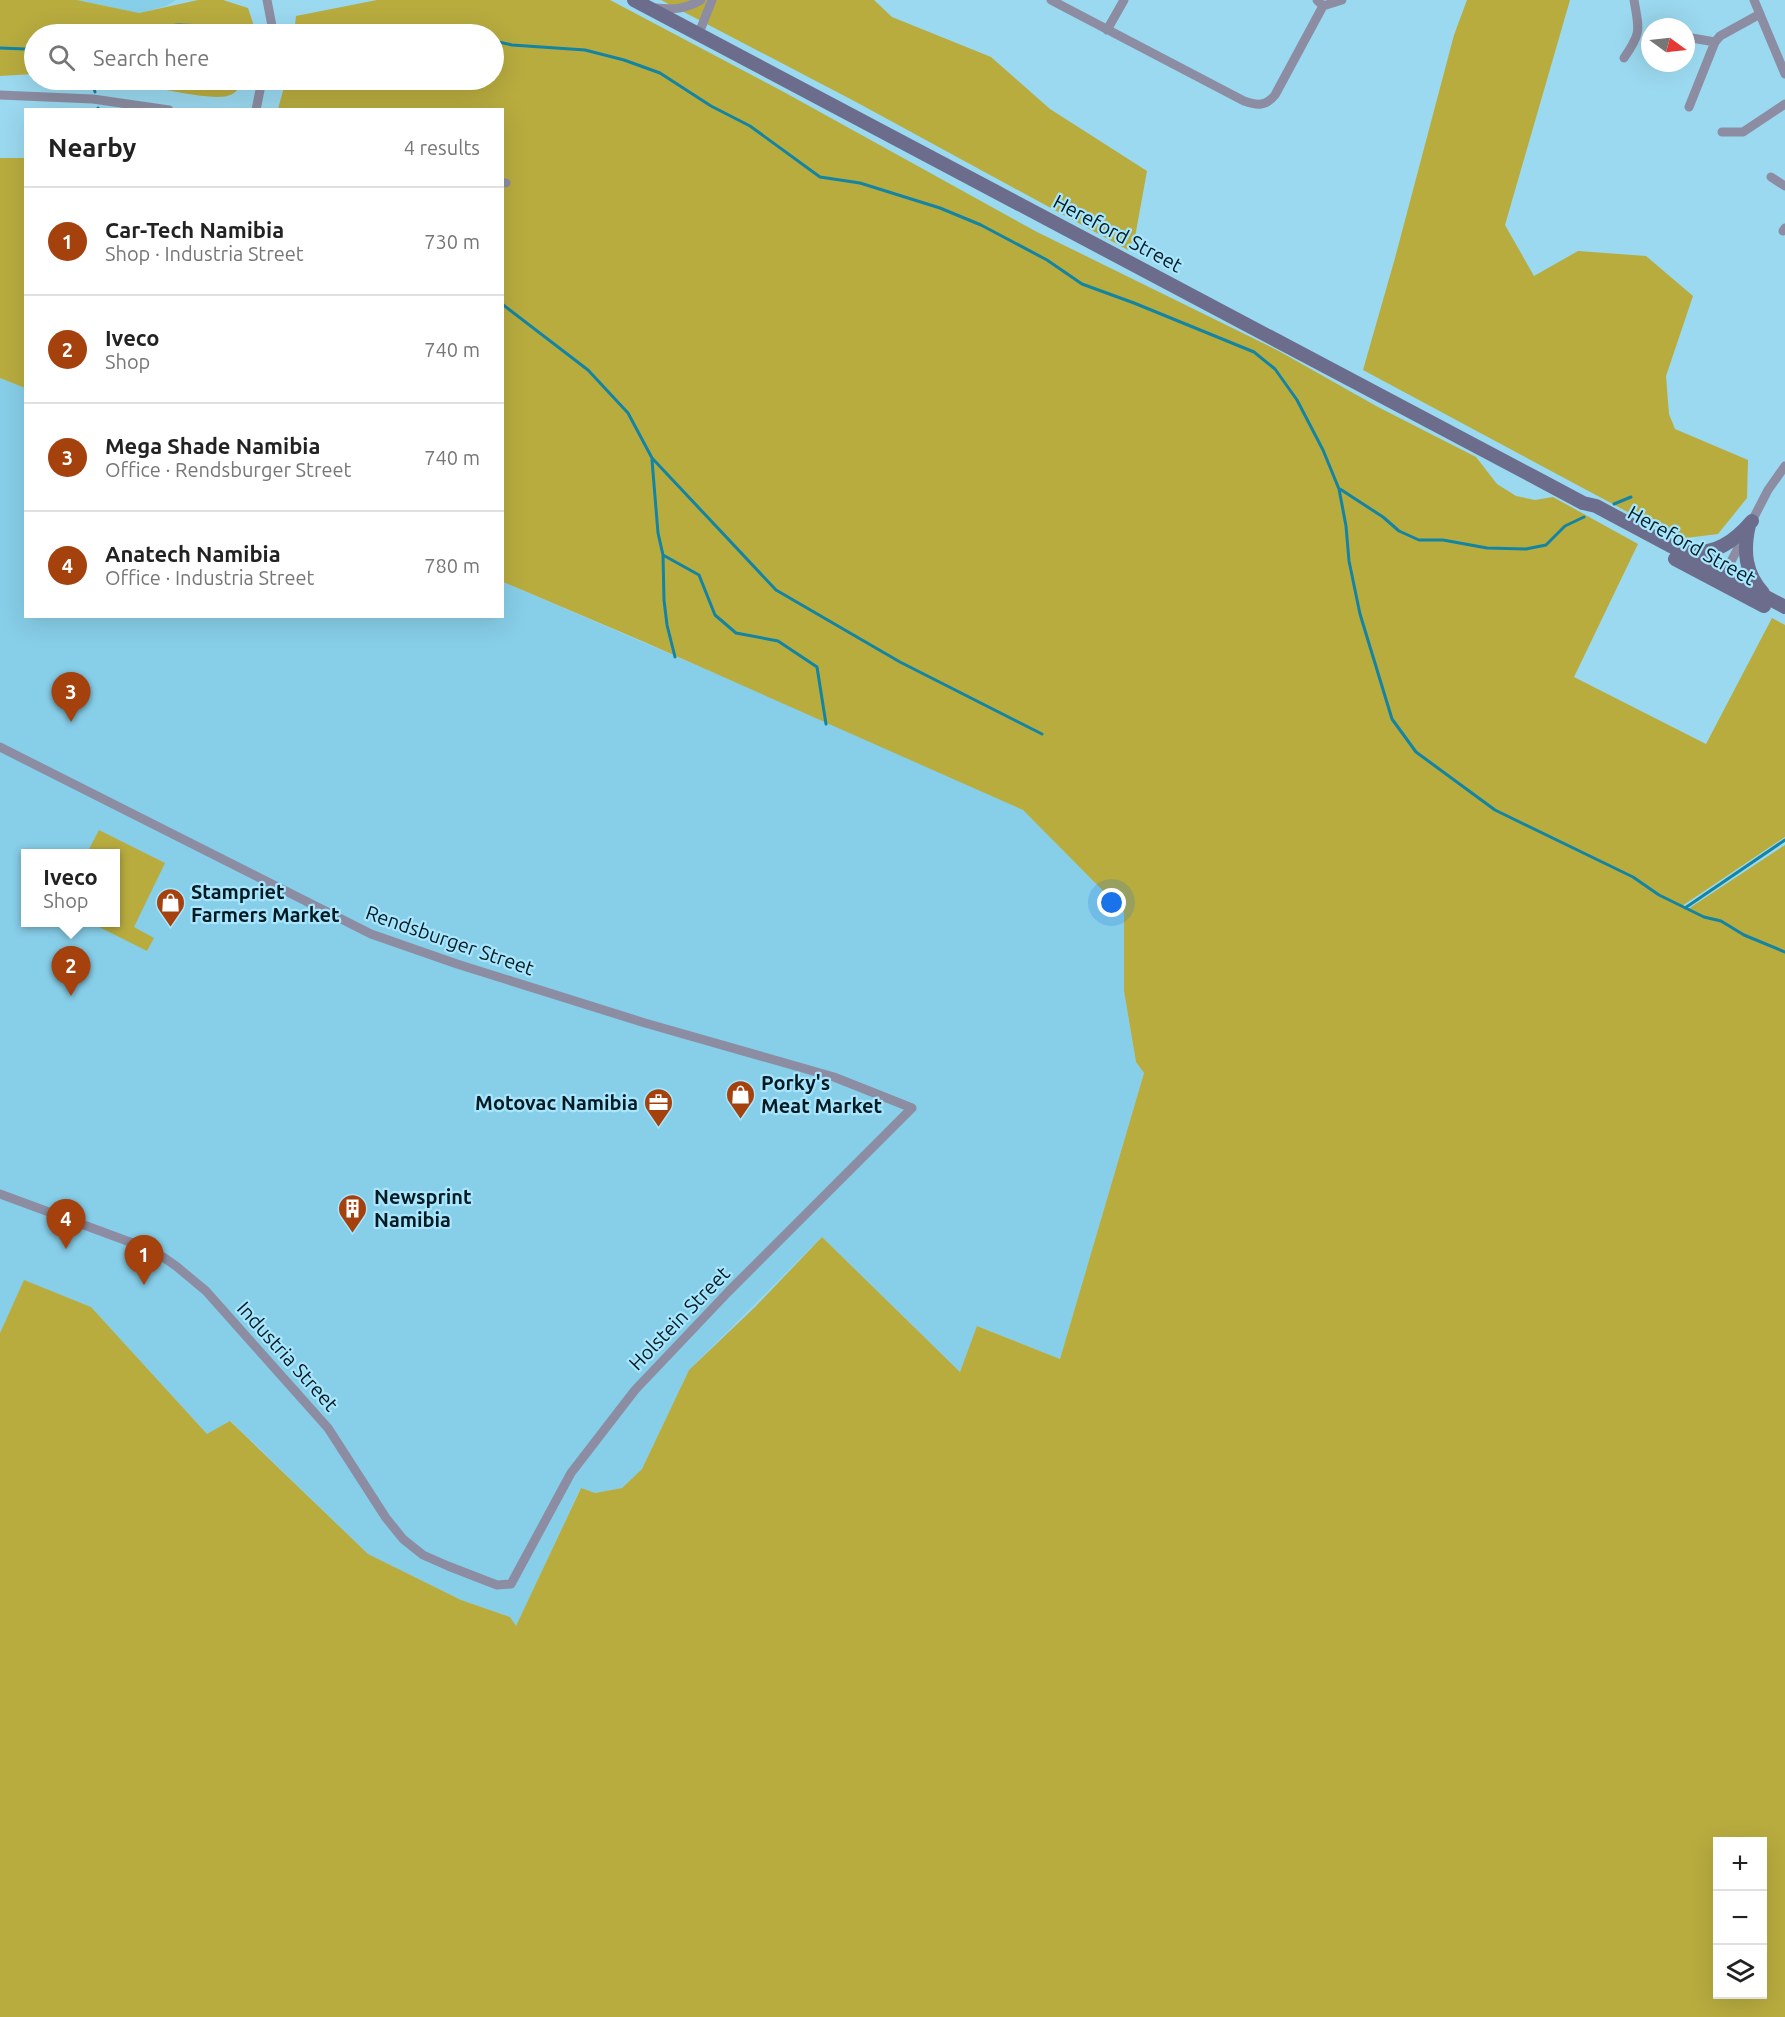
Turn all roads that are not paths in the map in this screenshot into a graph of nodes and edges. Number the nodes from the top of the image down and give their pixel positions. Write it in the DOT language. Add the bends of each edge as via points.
graph roads {
  1 [pos="267,0"];
  2 [pos="634,0"];
  3 [pos="701,0"];
  4 [pos="712,0"];
  5 [pos="1051,0"];
  6 [pos="1124,0"];
  7 [pos="1342,0"];
  8 [pos="1635,0"];
  9 [pos="1754,0"];
  10 [pos="1320,3"];
  11 [pos="647,7"];
  12 [pos="1760,14"];
  13 [pos="271,24"];
  14 [pos="1639,29"];
  15 [pos="1107,30"];
  16 [pos="699,33"];
  17 [pos="1695,39"];
  18 [pos="1715,42"];
  19 [pos="1624,58"];
  20 [pos="1785,74"];
  21 [pos="260,90"];
  22 [pos="0,95"];
  23 [pos="1785,104"];
  24 [pos="1689,106"];
  25 [pos="155,108"];
  26 [pos="256,108"];
  27 [pos="1722,132"];
  28 [pos="1771,177"];
  29 [pos="1785,186"];
  30 [pos="1785,466"];
  31 [pos="1583,502"];
  32 [pos="1751,523"];
  33 [pos="1679,551"];
  34 [pos="1722,579"];
  35 [pos="1766,597"];
  36 [pos="1785,607"];
  37 [pos="1785,616"];
  38 [pos="0,747"];
  39 [pos="912,1108"];
  40 [pos="0,1194"];
  41 [pos="511,1584"];
  1 -- 13 [label="street"];
  2 -- 11 [label="main road, Hereford Street"];
  3 -- 11 [label="street" via="679,9"];
  4 -- 16 [label="street"];
  5 -- 15 [label="street"];
  6 -- 15 [label="street"];
  7 -- 10 [label="street"];
  8 -- 14 [label="street"];
  9 -- 12 [label="street"];
  10 -- 15 [label="street" via="1275,95 1262,105 1244,101"];
  11 -- 16 [label="main road, Hereford Street"];
  12 -- 18 [label="street"];
  12 -- 20 [label="street"];
  14 -- 19 [label="street"];
  16 -- 31 [label="main road, Hereford Street"];
  17 -- 18 [label="street"];
  18 -- 24 [label="street"];
  21 -- 26 [label="street"];
  22 -- 25 [label="street" via="93,99"];
  23 -- 27 [label="street" via="1743,132"];
  28 -- 29 [label="street"];
  30 -- 32 [label="street"];
  31 -- 33 [label="main road, Hereford Street"];
  31 -- 34 [label="main road, Hereford Street" via="1593,513"];
  32 -- 33 [label="main road" via="1741,535 1719,548 1699,553"];
  32 -- 34 [label="street"];
  32 -- 35 [label="main road" via="1746,560 1753,580"];
  33 -- 34 [label="main road, Hereford Street"];
  34 -- 35 [label="main road, Hereford Street"];
  34 -- 37 [label="main road, Hereford Street"];
  35 -- 36 [label="main road, Hereford Street"];
  38 -- 39 [label="street, Rendsburger Street" via="371,934 645,1023 834,1077"];
  39 -- 41 [label="street, Holstein Street" via="635,1390 571,1473"];
  40 -- 41 [label="street, Industria Street" via="138,1245 176,1266 206,1291 328,1428 403,1539 423,1555 448,1566 497,1585"];
}
